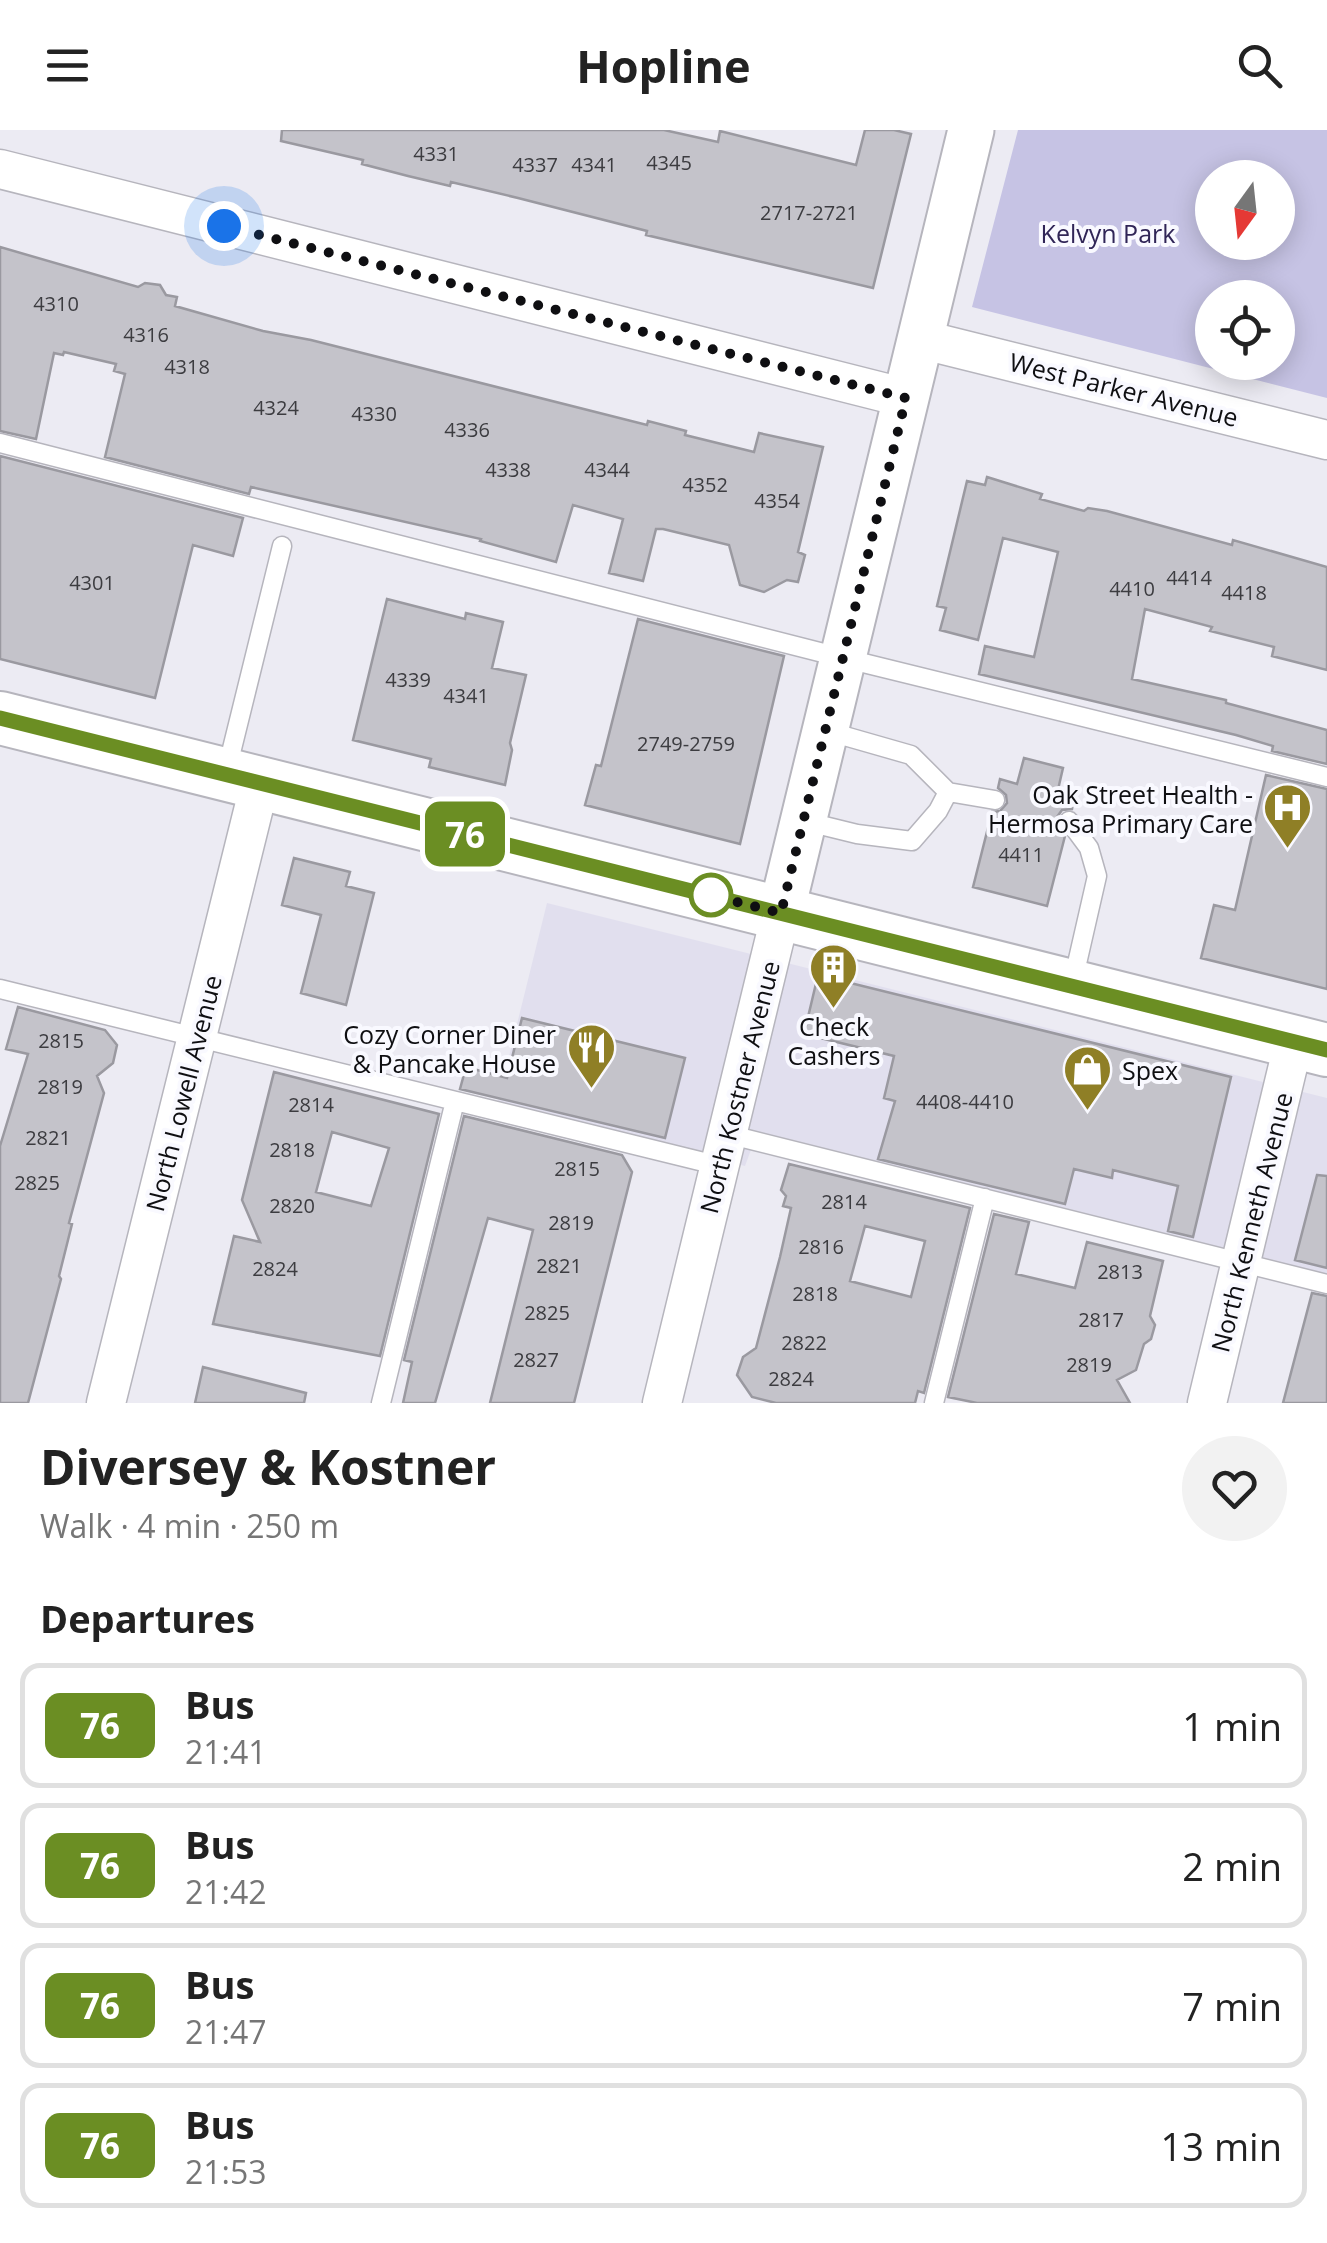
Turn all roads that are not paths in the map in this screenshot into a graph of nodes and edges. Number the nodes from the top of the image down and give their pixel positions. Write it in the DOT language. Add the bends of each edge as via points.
graph roads {
  1 [pos="963,132"];
  2 [pos="0,169"];
  3 [pos="920,339"];
  4 [pos="906,398"];
  5 [pos="1327,440"];
  6 [pos="0,444"];
  7 [pos="282,546"];
  8 [pos="843,658"];
  9 [pos="0,718"];
  10 [pos="825,731"];
  11 [pos="243,778"];
  12 [pos="1327,778"];
  13 [pos="948,792"];
  14 [pos="995,800"];
  15 [pos="804,821"];
  16 [pos="1069,821"];
  17 [pos="781,913"];
  18 [pos="1072,986"];
  19 [pos="0,989"];
  20 [pos="196,1038"];
  21 [pos="1311,1046"];
  22 [pos="455,1101"];
  23 [pos="724,1150"];
  24 [pos="985,1198"];
  25 [pos="1241,1262"];
  26 [pos="1327,1284"];
  27 [pos="106,1403"];
  28 [pos="381,1403"];
  29 [pos="662,1403"];
  30 [pos="934,1403"];
  31 [pos="1207,1403"];
  1 -- 3 [label="street, North Kostner Avenue"];
  2 -- 4 [label="street"];
  3 -- 4 [label="street, North Kostner Avenue"];
  3 -- 5 [label="street, West Parker Avenue"];
  4 -- 8 [label="street, North Kostner Avenue"];
  6 -- 8 [label="lane"];
  7 -- 11 [label="lane"];
  8 -- 10 [label="street, North Kostner Avenue"];
  8 -- 12 [label="lane"];
  9 -- 11 [label="main road"];
  10 -- 13 [label="lane" via="910,755"];
  10 -- 15 [label="street, North Kostner Avenue"];
  11 -- 17 [label="main road"];
  11 -- 20 [label="street, North Lowell Avenue"];
  13 -- 14 [label="lane"];
  13 -- 15 [label="lane" via="912,841"];
  15 -- 17 [label="street, North Kostner Avenue"];
  16 -- 18 [label="lane" via="1090,848 1097,876"];
  17 -- 18 [label="main road"];
  17 -- 23 [label="street, North Kostner Avenue"];
  18 -- 21 [label="main road"];
  19 -- 20 [label="lane"];
  20 -- 22 [label="lane"];
  20 -- 27 [label="street, North Lowell Avenue"];
  21 -- 25 [label="street, North Kenneth Avenue"];
  22 -- 23 [label="lane"];
  22 -- 28 [label="lane"];
  23 -- 24 [label="lane"];
  23 -- 29 [label="street, North Kostner Avenue"];
  24 -- 25 [label="lane"];
  24 -- 30 [label="lane"];
  25 -- 26 [label="lane"];
  25 -- 31 [label="street, North Kenneth Avenue"];
}
